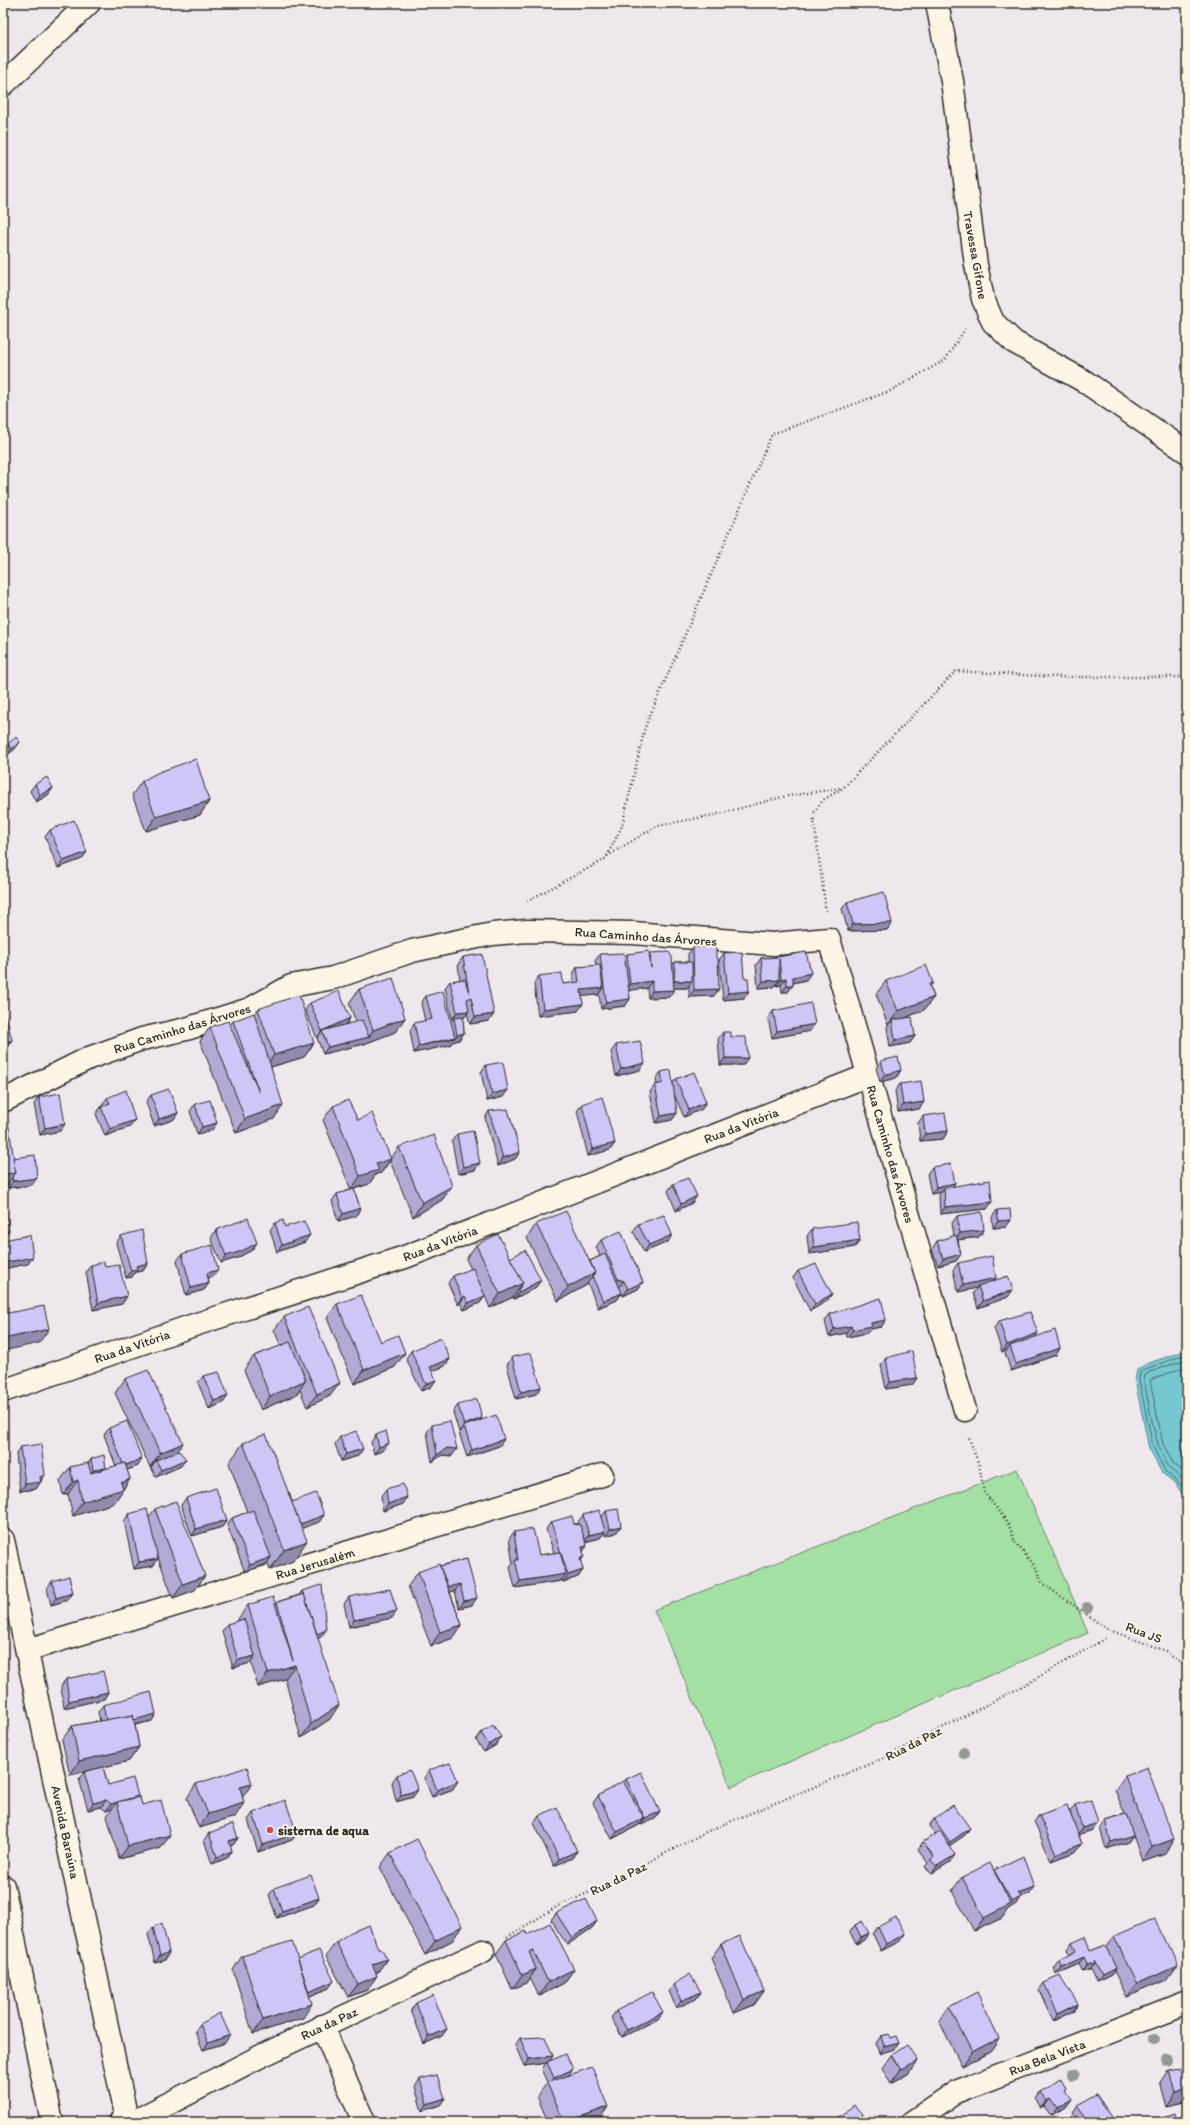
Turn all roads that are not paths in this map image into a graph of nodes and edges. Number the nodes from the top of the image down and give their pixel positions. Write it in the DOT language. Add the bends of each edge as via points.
graph roads {
  1 [pos="89,3"];
  2 [pos="937,3"];
  3 [pos="3,85"];
  4 [pos="1187,452"];
  5 [pos="869,1075"];
  6 [pos="3,1102"];
  7 [pos="3,1391"];
  8 [pos="965,1410"];
  9 [pos="602,1474"];
  10 [pos="3,1540"];
  11 [pos="27,1650"];
  12 [pos="3,1886"];
  13 [pos="483,1951"];
  14 [pos="1187,2002"];
  15 [pos="322,2026"];
  16 [pos="52,2122"];
  17 [pos="120,2122"];
  18 [pos="133,2122"];
  19 [pos="364,2122"];
  20 [pos="912,2122"];
  1 -- 3 [label="street"];
  2 -- 4 [label="street, Travessa Gifone" via="952,81 976,265 983,299 994,322 1014,342 1084,381"];
  5 -- 6 [label="street, Rua Caminho das Árvores" via="829,939 773,944 633,934 527,931 493,934 412,951 333,978 291,986 250,1009 186,1029 142,1039 89,1058"];
  5 -- 7 [label="street, Rua da Vitória" via="405,1257 191,1326"];
  5 -- 8 [label="street, Rua Caminho das Árvores"];
  9 -- 11 [label="street, Rua Jerusalém"];
  10 -- 11 [label="street, Avenida Baraúna"];
  11 -- 17 [label="street, Avenida Baraúna" via="126,2115"];
  12 -- 16 [label="street"];
  13 -- 15 [label="street, Rua da Paz"];
  14 -- 20 [label="street, Rua Bela Vista" via="956,2092"];
  15 -- 18 [label="street, Rua da Paz"];
  15 -- 19 [label="street"];
}
